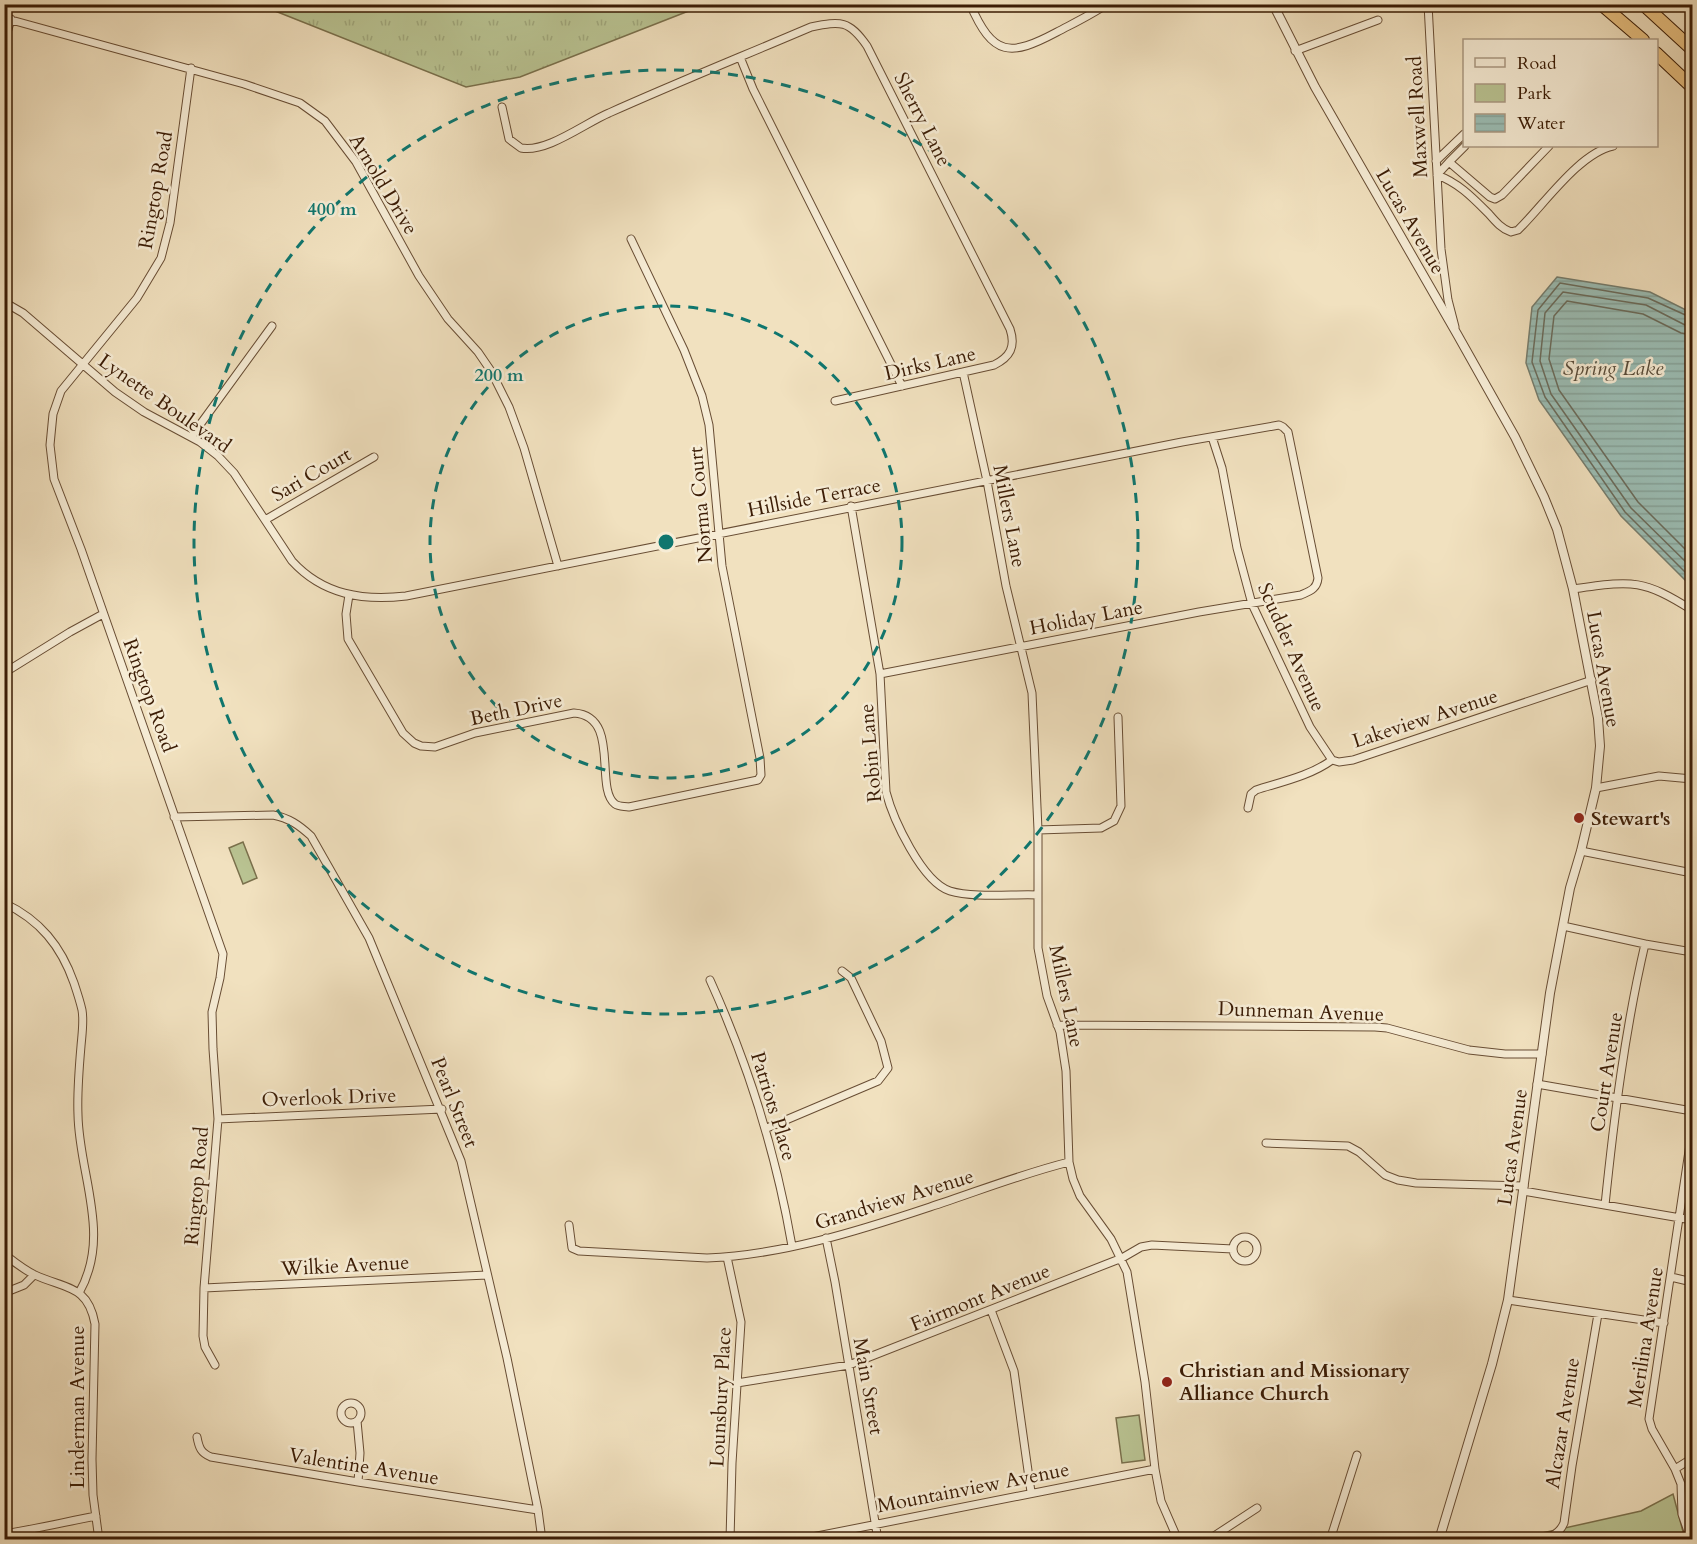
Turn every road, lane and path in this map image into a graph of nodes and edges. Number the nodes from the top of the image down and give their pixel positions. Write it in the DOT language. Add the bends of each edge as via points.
graph roads {
  1 [pos="970,4"];
  2 [pos="1107,4"];
  3 [pos="1273,4"];
  4 [pos="1428,4"];
  5 [pos="1601,4"];
  6 [pos="1643,4"];
  7 [pos="8,18"];
  8 [pos="1378,20"];
  9 [pos="1642,39"];
  10 [pos="4,43"];
  11 [pos="1692,49"];
  12 [pos="1295,51"];
  13 [pos="1658,55"];
  14 [pos="740,57"];
  15 [pos="191,68"];
  16 [pos="1692,87"];
  17 [pos="502,107"];
  18 [pos="1463,136"];
  19 [pos="1464,147"];
  20 [pos="1548,147"];
  21 [pos="1602,147"];
  22 [pos="1436,161"];
  23 [pos="1449,162"];
  24 [pos="1437,175"];
  25 [pos="631,239"];
  26 [pos="4,302"];
  27 [pos="272,326"];
  28 [pos="1457,334"];
  29 [pos="1012,335"];
  30 [pos="82,364"];
  31 [pos="963,372"];
  32 [pos="902,386"];
  33 [pos="835,401"];
  34 [pos="1212,436"];
  35 [pos="191,437"];
  36 [pos="374,457"];
  37 [pos="987,481"];
  38 [pos="850,506"];
  39 [pos="265,520"];
  40 [pos="719,532"];
  41 [pos="558,566"];
  42 [pos="1574,589"];
  43 [pos="349,595"];
  44 [pos="1299,596"];
  45 [pos="1252,604"];
  46 [pos="1692,610"];
  47 [pos="103,614"];
  48 [pos="1020,646"];
  49 [pos="4,673"];
  50 [pos="880,674"];
  51 [pos="1593,680"];
  52 [pos="1118,717"];
  53 [pos="1332,760"];
  54 [pos="1692,779"];
  55 [pos="758,780"];
  56 [pos="1596,788"];
  57 [pos="1248,808"];
  58 [pos="174,817"];
  59 [pos="1038,830"];
  60 [pos="1581,851"];
  61 [pos="1692,873"];
  62 [pos="1038,895"];
  63 [pos="4,903"];
  64 [pos="1563,926"];
  65 [pos="1645,944"];
  66 [pos="1692,952"];
  67 [pos="842,971"];
  68 [pos="710,980"];
  69 [pos="1057,1025"];
  70 [pos="1542,1054"];
  71 [pos="1538,1084"];
  72 [pos="1617,1098"];
  73 [pos="442,1109"];
  74 [pos="1692,1111"];
  75 [pos="218,1119"];
  76 [pos="766,1128"];
  77 [pos="1692,1131"];
  78 [pos="1266,1143"];
  79 [pos="1069,1162"];
  80 [pos="1523,1189"];
  81 [pos="1605,1206"];
  82 [pos="1680,1218"];
  83 [pos="1692,1220"];
  84 [pos="569,1225"];
  85 [pos="826,1238"];
  86 [pos="792,1246"];
  87 [pos="1233,1250"];
  88 [pos="4,1254"];
  89 [pos="726,1257"];
  90 [pos="1122,1258"];
  91 [pos="34,1275"];
  92 [pos="487,1275"];
  93 [pos="1671,1277"];
  94 [pos="1692,1282"];
  95 [pos="204,1288"];
  96 [pos="4,1293"];
  97 [pos="79,1293"];
  98 [pos="1508,1300"];
  99 [pos="991,1310"];
  100 [pos="1598,1314"];
  101 [pos="1664,1323"];
  102 [pos="215,1365"];
  103 [pos="849,1365"];
  104 [pos="737,1383"];
  105 [pos="357,1421"];
  106 [pos="197,1437"];
  107 [pos="1357,1455"];
  108 [pos="1690,1459"];
  109 [pos="1155,1469"];
  110 [pos="1675,1469"];
  111 [pos="358,1482"];
  112 [pos="1031,1492"];
  113 [pos="1257,1508"];
  114 [pos="538,1510"];
  115 [pos="96,1516"];
  116 [pos="876,1523"];
  117 [pos="4,1534"];
  118 [pos="99,1539"];
  119 [pos="542,1539"];
  120 [pos="730,1539"];
  121 [pos="797,1539"];
  122 [pos="878,1539"];
  123 [pos="1178,1539"];
  124 [pos="1208,1539"];
  125 [pos="1330,1539"];
  126 [pos="1439,1539"];
  127 [pos="1532,1539"];
  128 [pos="1691,1539"];
  1 -- 2 [label="street" via="987,35 1010,50 1032,45"];
  3 -- 12 [label="street, Lucas Avenue"];
  4 -- 22 [label="street, Maxwell Road"];
  5 -- 9 [label="highway"];
  6 -- 11 [label="highway"];
  7 -- 10 [label="street"];
  7 -- 15 [label="street, Arnold Drive"];
  8 -- 12 [label="street"];
  12 -- 28 [label="street, Lucas Avenue"];
  13 -- 16 [label="highway"];
  14 -- 17 [label="street, Sherry Lane" via="536,148 521,148 509,138"];
  14 -- 29 [label="street, Sherry Lane" via="811,27 844,24 857,32"];
  14 -- 32 [label="street"];
  15 -- 30 [label="street, Ringtop Road" via="170,223 161,258 137,298"];
  15 -- 41 [label="street, Arnold Drive" via="309,108 325,121 356,162 419,276 491,371 524,448"];
  18 -- 22 [label="street"];
  19 -- 23 [label="street"];
  20 -- 23 [label="street" via="1495,199"];
  21 -- 24 [label="street" via="1518,230 1511,232 1467,192"];
  22 -- 24 [label="street, Maxwell Road"];
  23 -- 24 [label="street"];
  24 -- 28 [label="street, Maxwell Road" via="1441,249"];
  25 -- 40 [label="street, Norma Court" via="702,396 709,425"];
  26 -- 30 [label="street, Lynette Boulevard" via="23,313"];
  27 -- 35 [label="street"];
  28 -- 42 [label="street, Lucas Avenue" via="1544,497"];
  29 -- 31 [label="street, Dirks Lane" via="1011,353 1004,360"];
  30 -- 35 [label="street, Lynette Boulevard" via="144,412"];
  30 -- 47 [label="street, Ringtop Road" via="61,391 53,414 50,456 57,488"];
  31 -- 32 [label="street, Dirks Lane"];
  31 -- 37 [label="street, Millers Lane"];
  32 -- 33 [label="street, Dirks Lane"];
  34 -- 37 [label="street, Hillside Terrace"];
  34 -- 44 [label="street, Hillside Terrace" via="1279,425 1286,429 1318,578 1313,590"];
  34 -- 45 [label="street, Scudder Avenue"];
  35 -- 39 [label="street, Lynette Boulevard" via="234,473"];
  36 -- 39 [label="street, Sari Court"];
  37 -- 38 [label="street, Hillside Terrace"];
  37 -- 48 [label="street, Millers Lane"];
  38 -- 40 [label="street, Hillside Terrace"];
  38 -- 50 [label="street, Robin Lane"];
  39 -- 43 [label="street, Lynette Boulevard" via="301,570 332,590"];
  40 -- 41 [label="street, Hillside Terrace"];
  40 -- 55 [label="street, Norma Court" via="722,566 760,758"];
  41 -- 43 [label="street, Hillside Terrace" via="406,596 382,599"];
  42 -- 46 [label="street" via="1635,582 1665,593"];
  42 -- 51 [label="street, Lucas Avenue"];
  43 -- 55 [label="street, Beth Drive" via="346,628 352,646 403,733 421,746 435,747 475,733 585,714 597,725 609,793 618,806"];
  44 -- 45 [label="street, Holiday Lane"];
  45 -- 48 [label="street, Holiday Lane"];
  45 -- 53 [label="street, Scudder Avenue" via="1310,727"];
  47 -- 49 [label="street"];
  47 -- 58 [label="street, Ringtop Road"];
  48 -- 50 [label="street, Holiday Lane"];
  48 -- 59 [label="street, Millers Lane" via="1032,693"];
  50 -- 62 [label="street, Robin Lane" via="886,792 891,811 925,871 943,888 963,894"];
  51 -- 53 [label="street, Lakeview Avenue" via="1353,760"];
  51 -- 56 [label="street, Lucas Avenue" via="1600,746"];
  52 -- 59 [label="street" via="1121,806 1114,821 1101,828"];
  53 -- 57 [label="street, Lakeview Avenue" via="1305,774 1256,790"];
  54 -- 56 [label="street" via="1659,776"];
  56 -- 60 [label="street, Lucas Avenue"];
  58 -- 73 [label="street, Pearl Street" via="273,815 298,824 311,836 369,938"];
  58 -- 75 [label="street, Ringtop Road" via="223,954 212,1012"];
  59 -- 62 [label="street, Millers Lane"];
  60 -- 61 [label="street"];
  60 -- 64 [label="street, Lucas Avenue"];
  62 -- 69 [label="street, Millers Lane" via="1038,948"];
  63 -- 97 [label="street" via="31,917 53,942 74,982 82,1010 78,1117 92,1197 94,1236 90,1267"];
  64 -- 65 [label="street"];
  64 -- 70 [label="street, Lucas Avenue"];
  65 -- 66 [label="street"];
  65 -- 72 [label="street, Court Avenue"];
  67 -- 76 [label="street" via="856,988 881,1041 888,1068 878,1081"];
  68 -- 76 [label="street, Patriots Place"];
  69 -- 70 [label="street, Dunneman Avenue" via="1375,1027 1468,1050"];
  69 -- 79 [label="street, Millers Lane" via="1068,1099"];
  70 -- 71 [label="street, Lucas Avenue"];
  71 -- 72 [label="street"];
  71 -- 80 [label="street, Lucas Avenue"];
  72 -- 74 [label="street"];
  72 -- 81 [label="street, Court Avenue"];
  73 -- 75 [label="street, Overlook Drive"];
  73 -- 92 [label="street, Pearl Street" via="461,1161"];
  75 -- 95 [label="street, Ringtop Road"];
  76 -- 86 [label="street, Patriots Place"];
  77 -- 82 [label="street, Merilina Avenue"];
  78 -- 80 [label="street" via="1348,1146 1385,1175 1398,1180"];
  79 -- 85 [label="street, Grandview Avenue"];
  79 -- 90 [label="street, Millers Lane" via="1080,1196"];
  80 -- 81 [label="street"];
  80 -- 98 [label="street, Lucas Avenue"];
  81 -- 82 [label="street"];
  82 -- 83 [label="street"];
  82 -- 93 [label="street, Merilina Avenue"];
  84 -- 89 [label="street, Grandview Avenue" via="572,1248 579,1251"];
  85 -- 86 [label="street, Grandview Avenue"];
  85 -- 103 [label="street, Main Street"];
  86 -- 89 [label="street, Grandview Avenue"];
  87 -- 90 [label="street, Fairmont Avenue" via="1152,1245"];
  88 -- 91 [label="street"];
  89 -- 104 [label="street, Lounsbury Place" via="741,1322"];
  90 -- 99 [label="street, Fairmont Avenue"];
  90 -- 109 [label="street, Millers Lane" via="1133,1299"];
  91 -- 96 [label="street" via="24,1285"];
  91 -- 97 [label="street"];
  92 -- 95 [label="street, Wilkie Avenue"];
  92 -- 114 [label="street, Pearl Street"];
  93 -- 94 [label="street"];
  93 -- 101 [label="street, Merilina Avenue"];
  95 -- 102 [label="street, Ringtop Road" via="203,1336"];
  97 -- 115 [label="street, Linderman Avenue" via="92,1308 95,1324 92,1460"];
  98 -- 100 [label="street"];
  98 -- 126 [label="street, Lucas Avenue"];
  99 -- 103 [label="street, Fairmont Avenue"];
  99 -- 112 [label="street" via="1014,1371"];
  100 -- 101 [label="street"];
  100 -- 127 [label="street, Alcazar Avenue" via="1564,1523 1555,1535"];
  101 -- 110 [label="street, Merilina Avenue" via="1649,1419"];
  103 -- 104 [label="street, Fairmont Avenue"];
  103 -- 116 [label="street, Main Street"];
  104 -- 120 [label="street, Lounsbury Place"];
  105 -- 111 [label="street"];
  106 -- 111 [label="street, Valentine Avenue" via="204,1454 211,1457"];
  107 -- 125 [label="street"];
  108 -- 110 [label="street"];
  109 -- 112 [label="street, Mountainview Avenue"];
  109 -- 123 [label="street, Millers Lane" via="1161,1502"];
  110 -- 128 [label="street, Merilina Avenue" via="1681,1485 1682,1514"];
  111 -- 114 [label="street, Valentine Avenue"];
  112 -- 116 [label="street, Mountainview Avenue"];
  113 -- 124 [label="street"];
  114 -- 119 [label="street, Pearl Street"];
  115 -- 117 [label="street"];
  115 -- 118 [label="street, Linderman Avenue"];
  116 -- 121 [label="street, Mountainview Avenue"];
  116 -- 122 [label="street, Main Street"];
}
